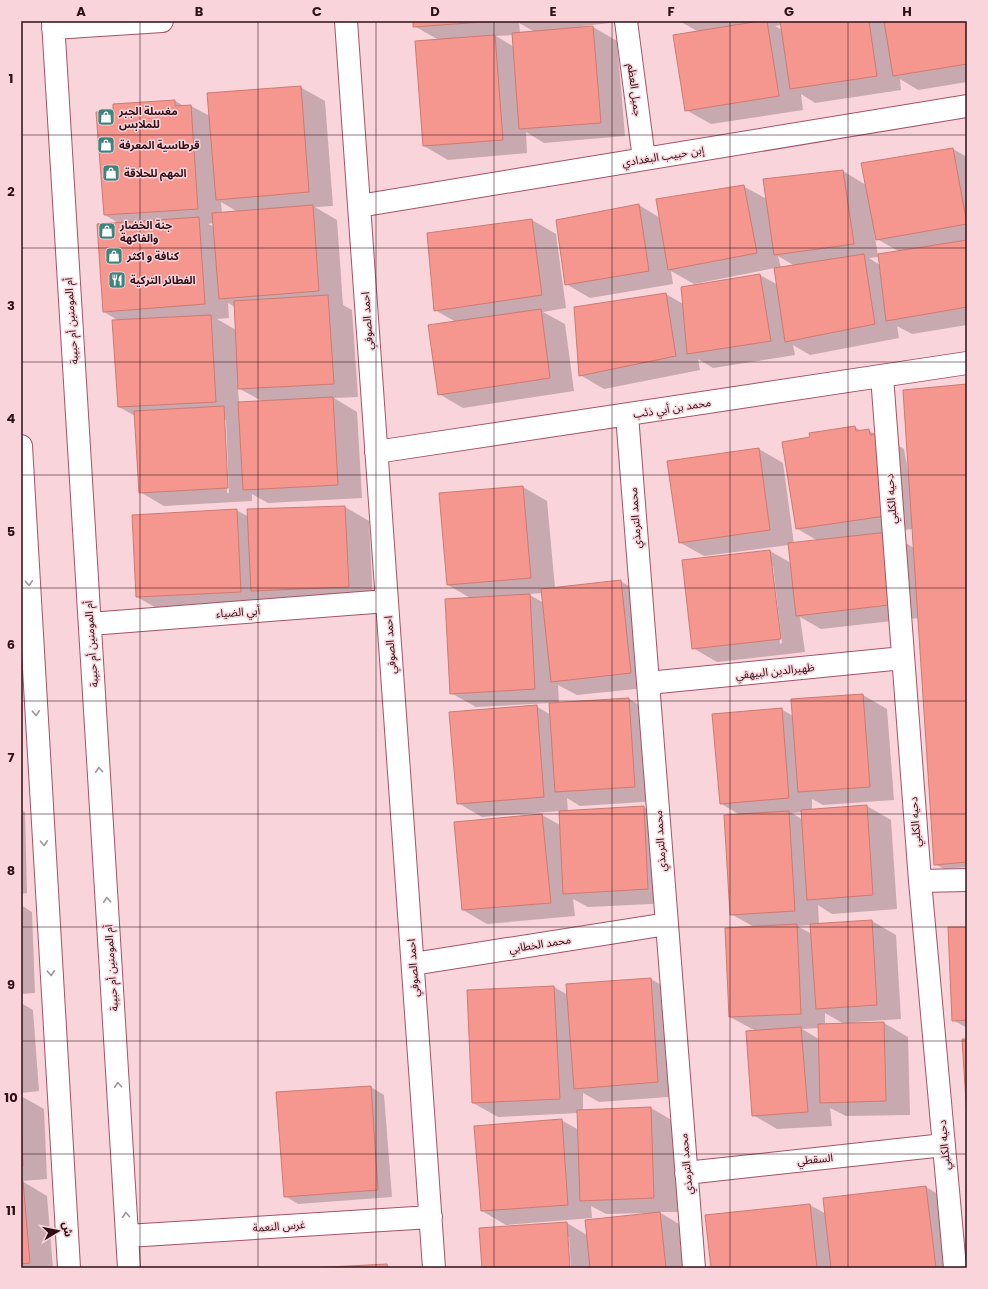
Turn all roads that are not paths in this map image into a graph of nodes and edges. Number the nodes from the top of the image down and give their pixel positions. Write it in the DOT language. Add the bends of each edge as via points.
graph roads {
  1 [pos="162,21"];
  2 [pos="346,21"];
  3 [pos="626,21"];
  4 [pos="53,25"];
  5 [pos="967,106"];
  6 [pos="644,159"];
  7 [pos="359,206"];
  8 [pos="967,363"];
  9 [pos="882,376"];
  10 [pos="626,415"];
  11 [pos="21,446"];
  12 [pos="376,452"];
  13 [pos="23,509"];
  14 [pos="24,550"];
  15 [pos="387,601"];
  16 [pos="90,624"];
  17 [pos="903,658"];
  18 [pos="648,683"];
  19 [pos="967,880"];
  20 [pos="920,881"];
  21 [pos="666,924"];
  22 [pos="413,964"];
  23 [pos="944,1145"];
  24 [pos="686,1173"];
  25 [pos="431,1217"];
  26 [pos="128,1236"];
  27 [pos="69,1268"];
  28 [pos="129,1268"];
  29 [pos="434,1268"];
  30 [pos="694,1268"];
  31 [pos="955,1268"];
  1 -- 4 [label="street"];
  2 -- 7 [label="street, احمد الصوفي"];
  3 -- 6 [label="street, جميل العظم"];
  4 -- 16 [label="street, أم المومنين أم حبيبة"];
  5 -- 6 [label="street, إبن حبيب البغدادي"];
  6 -- 7 [label="street, إبن حبيب البغدادي"];
  7 -- 12 [label="street, احمد الصوفي"];
  8 -- 9 [label="street, محمد بن أبي ذئب"];
  9 -- 10 [label="street, محمد بن أبي ذئب"];
  9 -- 17 [label="street, دحيه الكلبي"];
  10 -- 12 [label="street, محمد بن أبي ذئب"];
  10 -- 18 [label="street, محمد الترمذي"];
  11 -- 13 [label="street"];
  12 -- 15 [label="street, احمد الصوفي"];
  13 -- 14 [label="street"];
  14 -- 27 [label="street, one-way"];
  15 -- 16 [label="street, أبي الضياء"];
  15 -- 22 [label="street, احمد الصوفي"];
  26 -- 16 [label="street, أم المومنين أم حبيبة, one-way"];
  17 -- 18 [label="street, ظهيرالدين البيهقي"];
  17 -- 20 [label="street, دحيه الكلبي"];
  18 -- 21 [label="street, محمد الترمذي"];
  19 -- 20 [label="street"];
  20 -- 23 [label="street, دحيه الكلبي"];
  21 -- 22 [label="street, محمد الخطابي"];
  21 -- 24 [label="street, محمد الترمذي"];
  22 -- 25 [label="street, احمد الصوفي"];
  23 -- 24 [label="street, السقطي"];
  23 -- 31 [label="street, دحيه الكلبي"];
  24 -- 30 [label="street, محمد الترمذي"];
  25 -- 26 [label="street, غرس النعمة"];
  25 -- 29 [label="street, احمد الصوفي"];
  26 -- 28 [label="street, أم المومنين أم حبيبة"];
}
